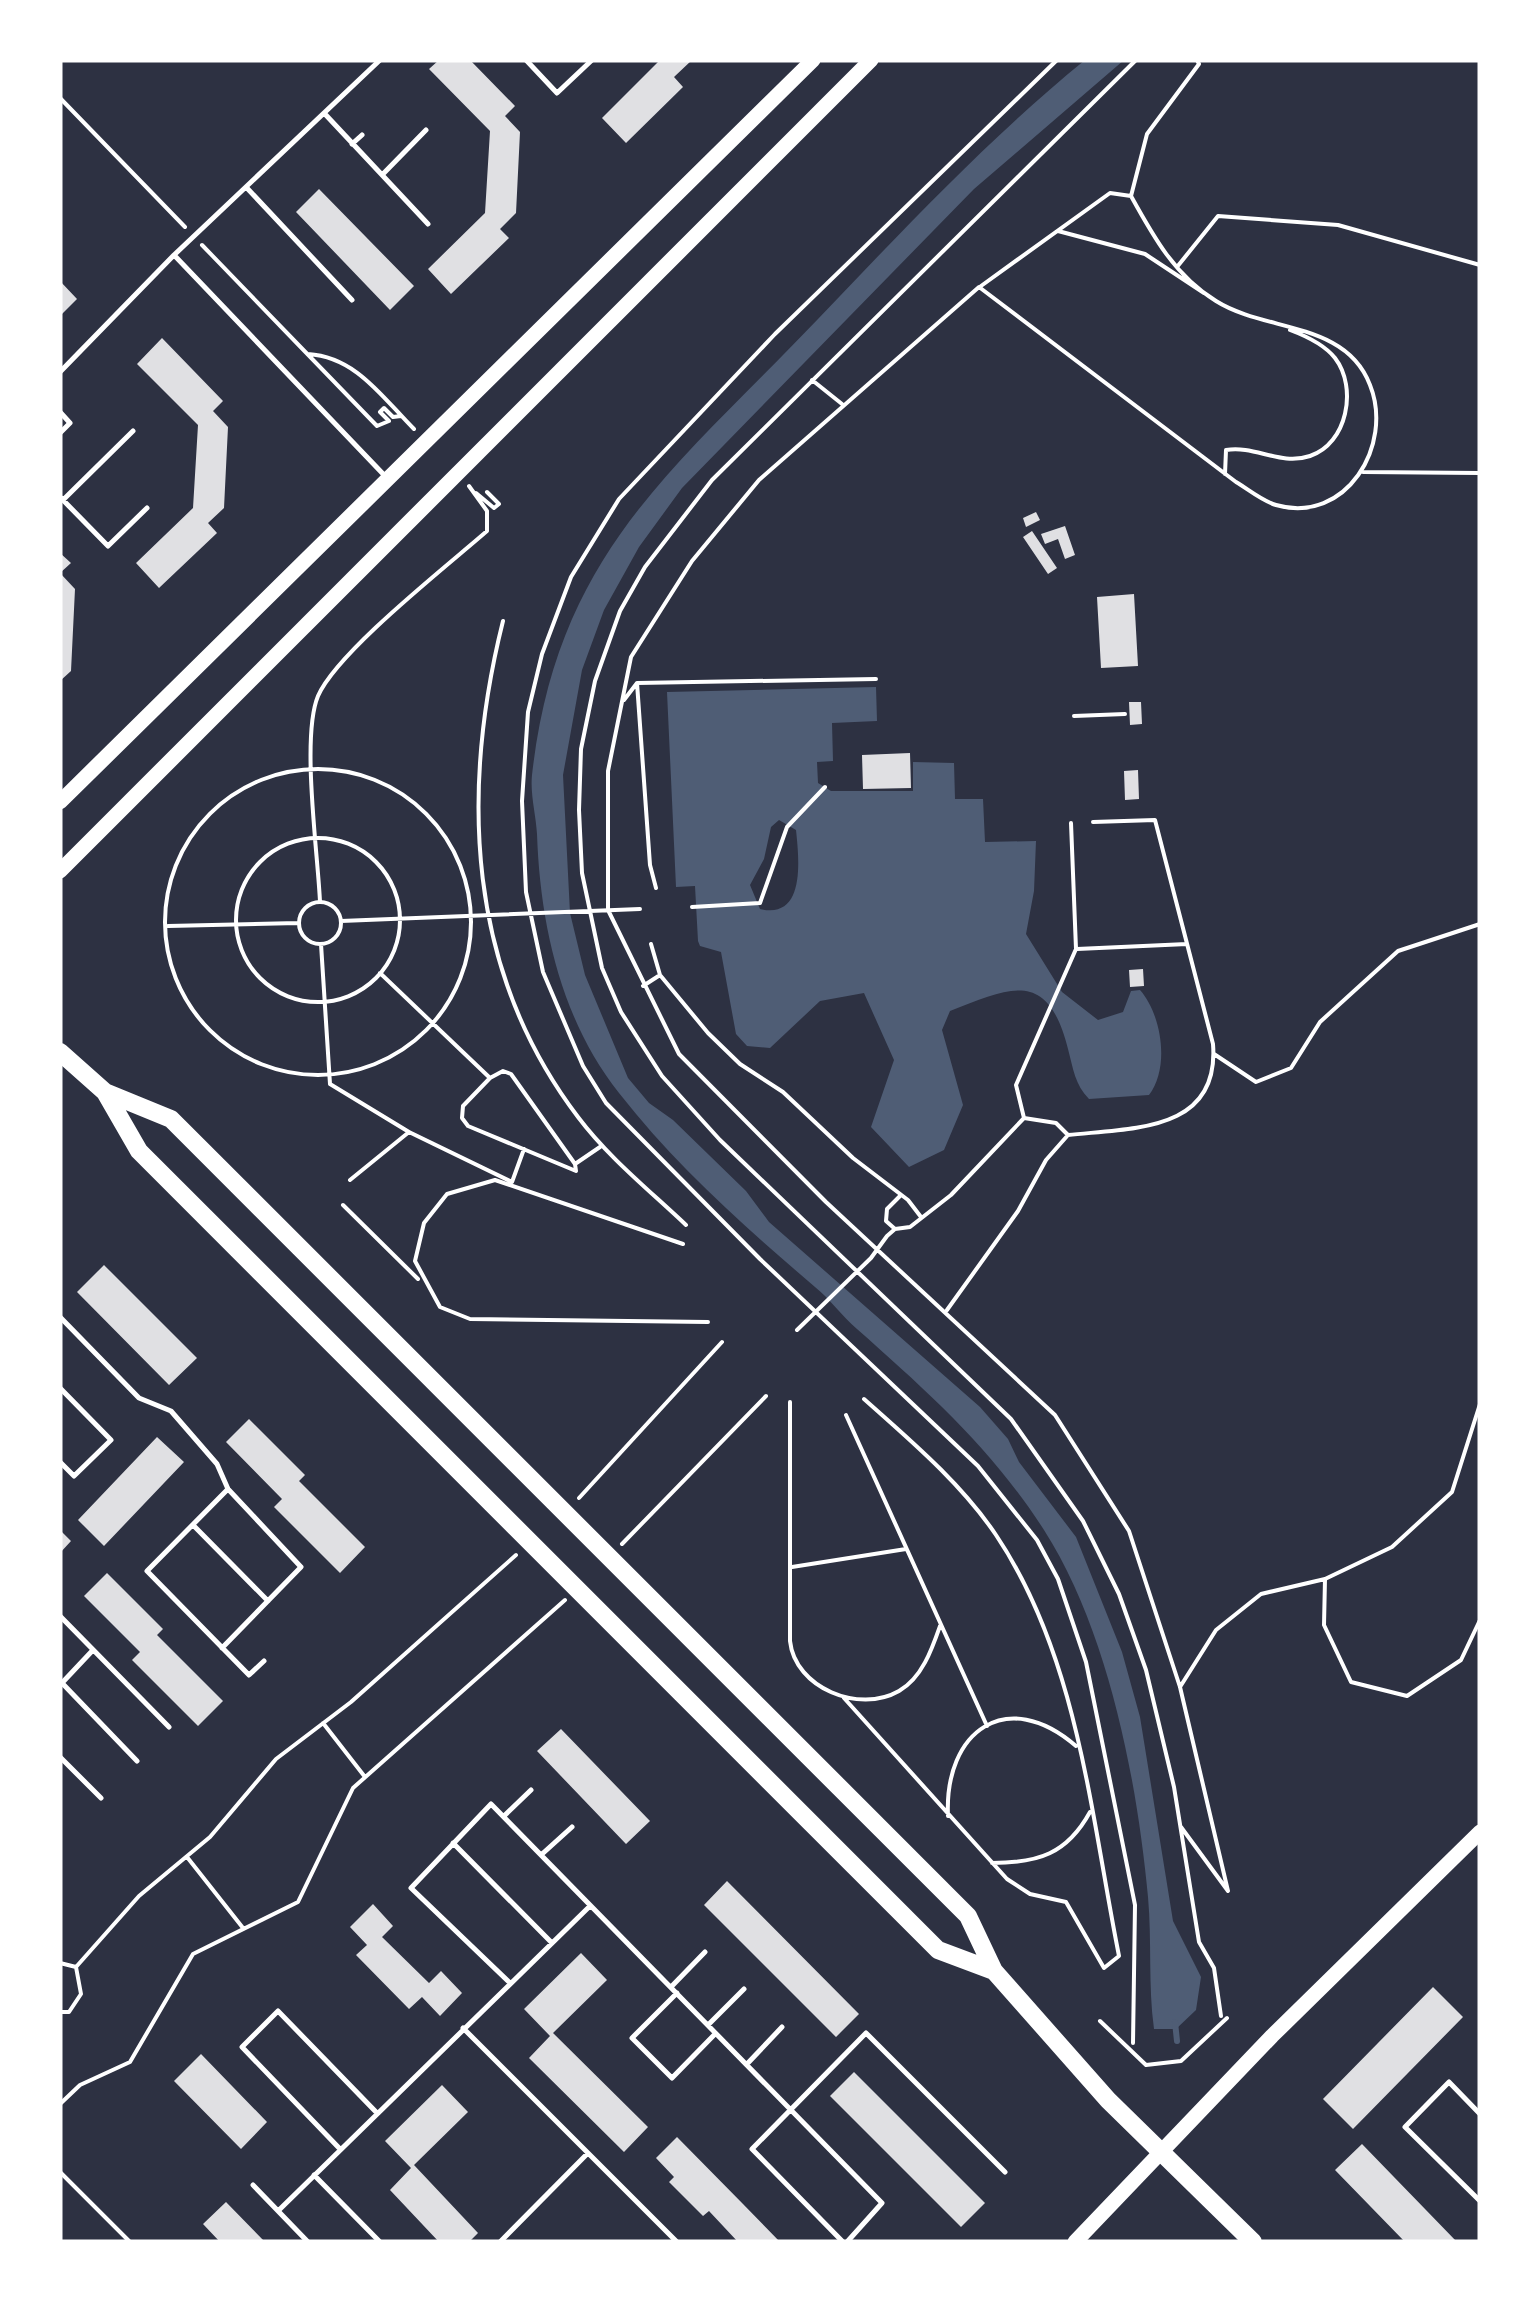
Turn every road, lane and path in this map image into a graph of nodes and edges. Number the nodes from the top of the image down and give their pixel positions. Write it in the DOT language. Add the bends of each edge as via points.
graph roads {
  1 [pos="380,60"];
  2 [pos="526,60"];
  3 [pos="592,60"];
  4 [pos="813,60"];
  5 [pos="871,60"];
  6 [pos="1057,60"];
  7 [pos="1136,60"];
  8 [pos="1199,61"];
  9 [pos="60,98"];
  10 [pos="324,113"];
  11 [pos="426,130"];
  12 [pos="362,135"];
  13 [pos="352,144"];
  14 [pos="382,175"];
  15 [pos="246,187"];
  16 [pos="1130,196"];
  17 [pos="428,224"];
  18 [pos="1056,231"];
  19 [pos="174,255"];
  20 [pos="1480,265"];
  21 [pos="1178,267"];
  22 [pos="980,287"];
  23 [pos="352,300"];
  24 [pos="1216,302"];
  25 [pos="1296,329"];
  26 [pos="308,354"];
  27 [pos="60,372"];
  28 [pos="812,380"];
  29 [pos="842,404"];
  30 [pos="60,412"];
  31 [pos="78,416"];
  32 [pos="70,422"];
  33 [pos="133,432"];
  34 [pos="60,434"];
  35 [pos="1362,472"];
  36 [pos="1480,472"];
  37 [pos="1226,474"];
  38 [pos="388,479"];
  39 [pos="485,494"];
  40 [pos="62,499"];
  41 [pos="146,508"];
  42 [pos="504,621"];
  43 [pos="876,679"];
  44 [pos="637,683"];
  45 [pos="622,704"];
  46 [pos="1125,714"];
  47 [pos="1074,716"];
  48 [pos="314,767"];
  49 [pos="825,787"];
  50 [pos="60,802"];
  51 [pos="1093,822"];
  52 [pos="1071,823"];
  53 [pos="317,838"];
  54 [pos="60,872"];
  55 [pos="656,888"];
  56 [pos="320,902"];
  57 [pos="692,907"];
  58 [pos="640,909"];
  59 [pos="608,910"];
  60 [pos="487,914"];
  61 [pos="472,915"];
  62 [pos="400,918"];
  63 [pos="341,921"];
  64 [pos="298,923"];
  65 [pos="1480,924"];
  66 [pos="236,925"];
  67 [pos="166,926"];
  68 [pos="321,944"];
  69 [pos="651,944"];
  70 [pos="1187,944"];
  71 [pos="1076,949"];
  72 [pos="380,973"];
  73 [pos="660,975"];
  74 [pos="643,986"];
  75 [pos="326,1002"];
  76 [pos="433,1022"];
  77 [pos="60,1052"];
  78 [pos="1214,1054"];
  79 [pos="329,1074"];
  80 [pos="490,1078"];
  81 [pos="105,1092"];
  82 [pos="1024,1118"];
  83 [pos="409,1132"];
  84 [pos="1068,1135"];
  85 [pos="602,1146"];
  86 [pos="524,1150"];
  87 [pos="576,1164"];
  88 [pos="350,1180"];
  89 [pos="512,1182"];
  90 [pos="900,1196"];
  91 [pos="343,1205"];
  92 [pos="922,1219"];
  93 [pos="686,1225"];
  94 [pos="894,1229"];
  95 [pos="683,1244"];
  96 [pos="877,1248"];
  97 [pos="424,1284"];
  98 [pos="946,1310"];
  99 [pos="60,1317"];
  100 [pos="708,1322"];
  101 [pos="797,1330"];
  102 [pos="722,1342"];
  103 [pos="60,1388"];
  104 [pos="766,1396"];
  105 [pos="864,1399"];
  106 [pos="790,1402"];
  107 [pos="1480,1404"];
  108 [pos="846,1415"];
  109 [pos="60,1462"];
  110 [pos="228,1489"];
  111 [pos="584,1492"];
  112 [pos="192,1524"];
  113 [pos="627,1539"];
  114 [pos="906,1549"];
  115 [pos="790,1568"];
  116 [pos="1325,1579"];
  117 [pos="469,1598"];
  118 [pos="268,1601"];
  119 [pos="60,1616"];
  120 [pos="1480,1620"];
  121 [pos="940,1626"];
  122 [pos="519,1645"];
  123 [pos="222,1648"];
  124 [pos="93,1650"];
  125 [pos="264,1661"];
  126 [pos="61,1684"];
  127 [pos="1180,1687"];
  128 [pos="844,1698"];
  129 [pos="324,1723"];
  130 [pos="169,1726"];
  131 [pos="986,1726"];
  132 [pos="1076,1746"];
  133 [pos="60,1756"];
  134 [pos="137,1761"];
  135 [pos="365,1776"];
  136 [pos="531,1790"];
  137 [pos="101,1798"];
  138 [pos="1090,1812"];
  139 [pos="504,1816"];
  140 [pos="948,1816"];
  141 [pos="572,1827"];
  142 [pos="1181,1827"];
  143 [pos="1480,1832"];
  144 [pos="454,1844"];
  145 [pos="541,1855"];
  146 [pos="188,1856"];
  147 [pos="992,1863"];
  148 [pos="590,1906"];
  149 [pos="243,1928"];
  150 [pos="552,1942"];
  151 [pos="705,1952"];
  152 [pos="60,1963"];
  153 [pos="76,1967"];
  154 [pos="994,1970"];
  155 [pos="510,1983"];
  156 [pos="670,1987"];
  157 [pos="744,1990"];
  158 [pos="676,1993"];
  159 [pos="60,2012"];
  160 [pos="1100,2021"];
  161 [pos="708,2026"];
  162 [pos="782,2027"];
  163 [pos="463,2028"];
  164 [pos="716,2033"];
  165 [pos="1133,2043"];
  166 [pos="746,2064"];
  167 [pos="60,2104"];
  168 [pos="790,2108"];
  169 [pos="377,2113"];
  170 [pos="1480,2114"];
  171 [pos="340,2149"];
  172 [pos="588,2153"];
  173 [pos="1160,2153"];
  174 [pos="60,2172"];
  175 [pos="1005,2172"];
  176 [pos="314,2175"];
  177 [pos="253,2185"];
  178 [pos="1480,2201"];
  179 [pos="278,2210"];
  180 [pos="130,2242"];
  181 [pos="308,2242"];
  182 [pos="380,2242"];
  183 [pos="500,2242"];
  184 [pos="677,2242"];
  185 [pos="845,2242"];
  186 [pos="1075,2242"];
  187 [pos="1253,2242"];
  1 -- 10 [label="lane"];
  2 -- 3 [label="lane" via="557,93"];
  4 -- 38 [label="main road"];
  5 -- 54 [label="main road"];
  6 -- 165 [label="path" via="775,334 620,500 572,577 542,654 528,712 522,801 526,892 544,972 606,1103 978,1466 1037,1540 1058,1580 1086,1662 1135,1905"];
  7 -- 28 [label="path"];
  8 -- 16 [label="path" via="1146,134"];
  9 -- 26 [label="path"];
  10 -- 13 [label="lane"];
  10 -- 15 [label="lane"];
  11 -- 14 [label="lane"];
  12 -- 13 [label="lane"];
  13 -- 14 [label="lane"];
  14 -- 17 [label="lane"];
  15 -- 19 [label="lane"];
  15 -- 23 [label="lane"];
  16 -- 18 [label="path" via="1110,193"];
  16 -- 21 [label="path"];
  18 -- 22 [label="path"];
  18 -- 24 [label="path" via="1145,254"];
  19 -- 27 [label="lane"];
  19 -- 38 [label="lane"];
  20 -- 21 [label="path" via="1338,224 1218,216"];
  21 -- 24 [label="path"];
  22 -- 29 [label="path"];
  22 -- 37 [label="path"];
  24 -- 25 [label="path"];
  25 -- 35 [label="path" via="1344,349 1370,382 1378,432"];
  25 -- 37 [label="path" via="1286,328 1319,344 1344,372 1342,424 1321,452 1305,458 1226,450"];
  26 -- 26 [label="path" via="377,426 390,421 380,412 384,408 401,416 335,356"];
  28 -- 29 [label="path"];
  28 -- 142 [label="path" via="672,529 608,639 587,714 580,781 582,873 598,954 611,992 662,1076 1011,1419 1060,1485 1102,1555 1138,1644"];
  29 -- 45 [label="path" via="760,480 692,561 631,657"];
  30 -- 32 [label="lane"];
  31 -- 32 [label="lane"];
  32 -- 34 [label="lane"];
  33 -- 40 [label="lane"];
  35 -- 36 [label="path"];
  35 -- 37 [label="path" via="1334,498 1294,507 1274,504"];
  38 -- 50 [label="main road"];
  39 -- 48 [label="path" via="476,493 490,517 487,531 363,641 318,695"];
  40 -- 41 [label="lane" via="108,546"];
  42 -- 60 [label="path" via="481,744"];
  43 -- 44 [label="path"];
  44 -- 45 [label="path"];
  44 -- 55 [label="path"];
  45 -- 59 [label="path" via="608,770"];
  46 -- 47 [label="path"];
  48 -- 53 [label="path"];
  48 -- 61 [label="path" via="361,773 416,804 439,826 462,868"];
  48 -- 67 [label="path" via="262,778 218,804 185,844 167,892"];
  49 -- 57 [label="path" via="787,827 760,903"];
  51 -- 70 [label="path" via="1155,820"];
  52 -- 71 [label="path"];
  53 -- 56 [label="path"];
  53 -- 62 [label="path" via="365,853 384,871"];
  53 -- 66 [label="path" via="268,855 250,874"];
  56 -- 63 [label="path" via="334,907"];
  56 -- 64 [label="path" via="308,906"];
  58 -- 59 [label="path"];
  59 -- 60 [label="path"];
  59 -- 74 [label="path"];
  60 -- 61 [label="path"];
  60 -- 85 [label="path" via="520,1024"];
  61 -- 62 [label="path"];
  61 -- 76 [label="path" via="465,966"];
  62 -- 63 [label="path"];
  62 -- 72 [label="path" via="397,943"];
  63 -- 68 [label="path" via="334,939"];
  64 -- 66 [label="path"];
  64 -- 68 [label="path" via="303,936"];
  65 -- 78 [label="path" via="1398,951 1320,1022 1291,1068 1256,1082"];
  66 -- 67 [label="path"];
  66 -- 75 [label="path" via="255,973 299,1000"];
  67 -- 79 [label="path" via="182,994 214,1035 257,1063 307,1076"];
  68 -- 75 [label="path"];
  69 -- 73 [label="path"];
  70 -- 71 [label="path"];
  70 -- 78 [label="path"];
  71 -- 82 [label="path" via="1016,1085"];
  72 -- 75 [label="path" via="349,997"];
  72 -- 76 [label="path"];
  73 -- 74 [label="path"];
  73 -- 90 [label="path" via="740,1064 783,1092"];
  74 -- 96 [label="path" via="679,1054"];
  75 -- 79 [label="path"];
  76 -- 79 [label="path" via="405,1049 358,1071"];
  76 -- 80 [label="path"];
  77 -- 81 [label="main road"];
  78 -- 84 [label="path" via="1207,1092 1174,1119"];
  79 -- 83 [label="path" via="330,1084"];
  80 -- 86 [label="path" via="462,1106 462,1118"];
  80 -- 87 [label="path" via="511,1074"];
  81 -- 154 [label="main road" via="139,1151 938,1950"];
  81 -- 154 [label="main road" via="171,1119 968,1916"];
  82 -- 84 [label="path" via="1056,1123"];
  82 -- 92 [label="path"];
  83 -- 88 [label="path"];
  83 -- 89 [label="path"];
  84 -- 98 [label="path"];
  85 -- 87 [label="path"];
  85 -- 93 [label="path"];
  86 -- 87 [label="path" via="576,1171"];
  86 -- 89 [label="path"];
  89 -- 95 [label="path"];
  89 -- 97 [label="path" via="462,1186 435,1206 416,1240"];
  90 -- 92 [label="path"];
  90 -- 94 [label="path" via="887,1209"];
  91 -- 97 [label="path"];
  92 -- 94 [label="path"];
  94 -- 96 [label="path"];
  96 -- 98 [label="path"];
  96 -- 101 [label="path"];
  97 -- 100 [label="path" via="440,1307 470,1319"];
  98 -- 127 [label="path" via="1055,1415 1129,1531"];
  99 -- 110 [label="lane" via="138,1398 171,1411 217,1464"];
  102 -- 111 [label="path"];
  103 -- 109 [label="lane" via="111,1440 74,1476"];
  104 -- 113 [label="path"];
  105 -- 132 [label="path" via="958,1490 1010,1558 1051,1647"];
  106 -- 115 [label="path"];
  107 -- 116 [label="path" via="1452,1492 1392,1547"];
  108 -- 114 [label="path"];
  110 -- 112 [label="lane"];
  110 -- 118 [label="lane" via="301,1567"];
  112 -- 118 [label="lane"];
  112 -- 123 [label="lane" via="147,1571"];
  114 -- 115 [label="path"];
  114 -- 121 [label="path"];
  115 -- 128 [label="path" via="791,1654 812,1680"];
  116 -- 120 [label="path" via="1324,1625 1352,1682 1408,1696 1461,1660"];
  116 -- 127 [label="path" via="1261,1594 1216,1630"];
  117 -- 129 [label="path"];
  118 -- 123 [label="lane"];
  119 -- 124 [label="lane"];
  121 -- 128 [label="path" via="926,1659 900,1690 881,1698"];
  121 -- 131 [label="path"];
  122 -- 135 [label="path"];
  123 -- 125 [label="lane" via="249,1676"];
  124 -- 126 [label="lane"];
  124 -- 130 [label="lane"];
  126 -- 134 [label="lane"];
  127 -- 142 [label="path" via="1228,1891"];
  128 -- 140 [label="path"];
  129 -- 135 [label="path"];
  129 -- 146 [label="path" via="276,1758"];
  131 -- 132 [label="path" via="1032,1720"];
  131 -- 140 [label="path" via="955,1756"];
  132 -- 138 [label="path"];
  133 -- 137 [label="lane"];
  135 -- 149 [label="path" via="298,1902"];
  136 -- 139 [label="lane"];
  138 -- 147 [label="path" via="1060,1851"];
  138 -- 147 [label="path" via="1119,1956 1104,1968 1066,1902 1019,1888"];
  139 -- 144 [label="lane" via="492,1804"];
  139 -- 145 [label="lane"];
  140 -- 147 [label="path"];
  141 -- 145 [label="lane"];
  142 -- 160 [label="path" via="1199,1942 1214,1968 1224,2017 1181,2061 1146,2065"];
  143 -- 173 [label="main road"];
  144 -- 150 [label="lane"];
  144 -- 155 [label="lane" via="411,1888"];
  145 -- 148 [label="lane"];
  146 -- 149 [label="path"];
  146 -- 153 [label="path" via="139,1896"];
  148 -- 150 [label="lane"];
  148 -- 156 [label="lane"];
  149 -- 167 [label="path" via="193,1954 130,2062 80,2085"];
  150 -- 155 [label="lane"];
  151 -- 156 [label="lane"];
  152 -- 153 [label="path"];
  153 -- 159 [label="path" via="80,1994 69,2012"];
  154 -- 173 [label="main road"];
  155 -- 163 [label="lane"];
  156 -- 158 [label="lane"];
  157 -- 161 [label="lane"];
  158 -- 161 [label="lane"];
  158 -- 164 [label="lane" via="632,2038 672,2078"];
  161 -- 164 [label="lane"];
  162 -- 166 [label="lane"];
  163 -- 169 [label="lane"];
  163 -- 172 [label="lane"];
  164 -- 166 [label="lane"];
  166 -- 168 [label="lane"];
  168 -- 175 [label="lane" via="866,2033"];
  168 -- 185 [label="lane" via="882,2203"];
  168 -- 185 [label="lane" via="752,2148"];
  169 -- 171 [label="lane"];
  169 -- 171 [label="lane" via="278,2011 242,2047"];
  170 -- 178 [label="lane" via="1449,2082 1405,2127"];
  171 -- 176 [label="lane"];
  172 -- 183 [label="lane"];
  172 -- 184 [label="lane"];
  173 -- 186 [label="main road"];
  173 -- 187 [label="main road"];
  174 -- 180 [label="path"];
  176 -- 179 [label="lane"];
  176 -- 182 [label="lane"];
  177 -- 179 [label="lane"];
  179 -- 181 [label="lane"];
}
